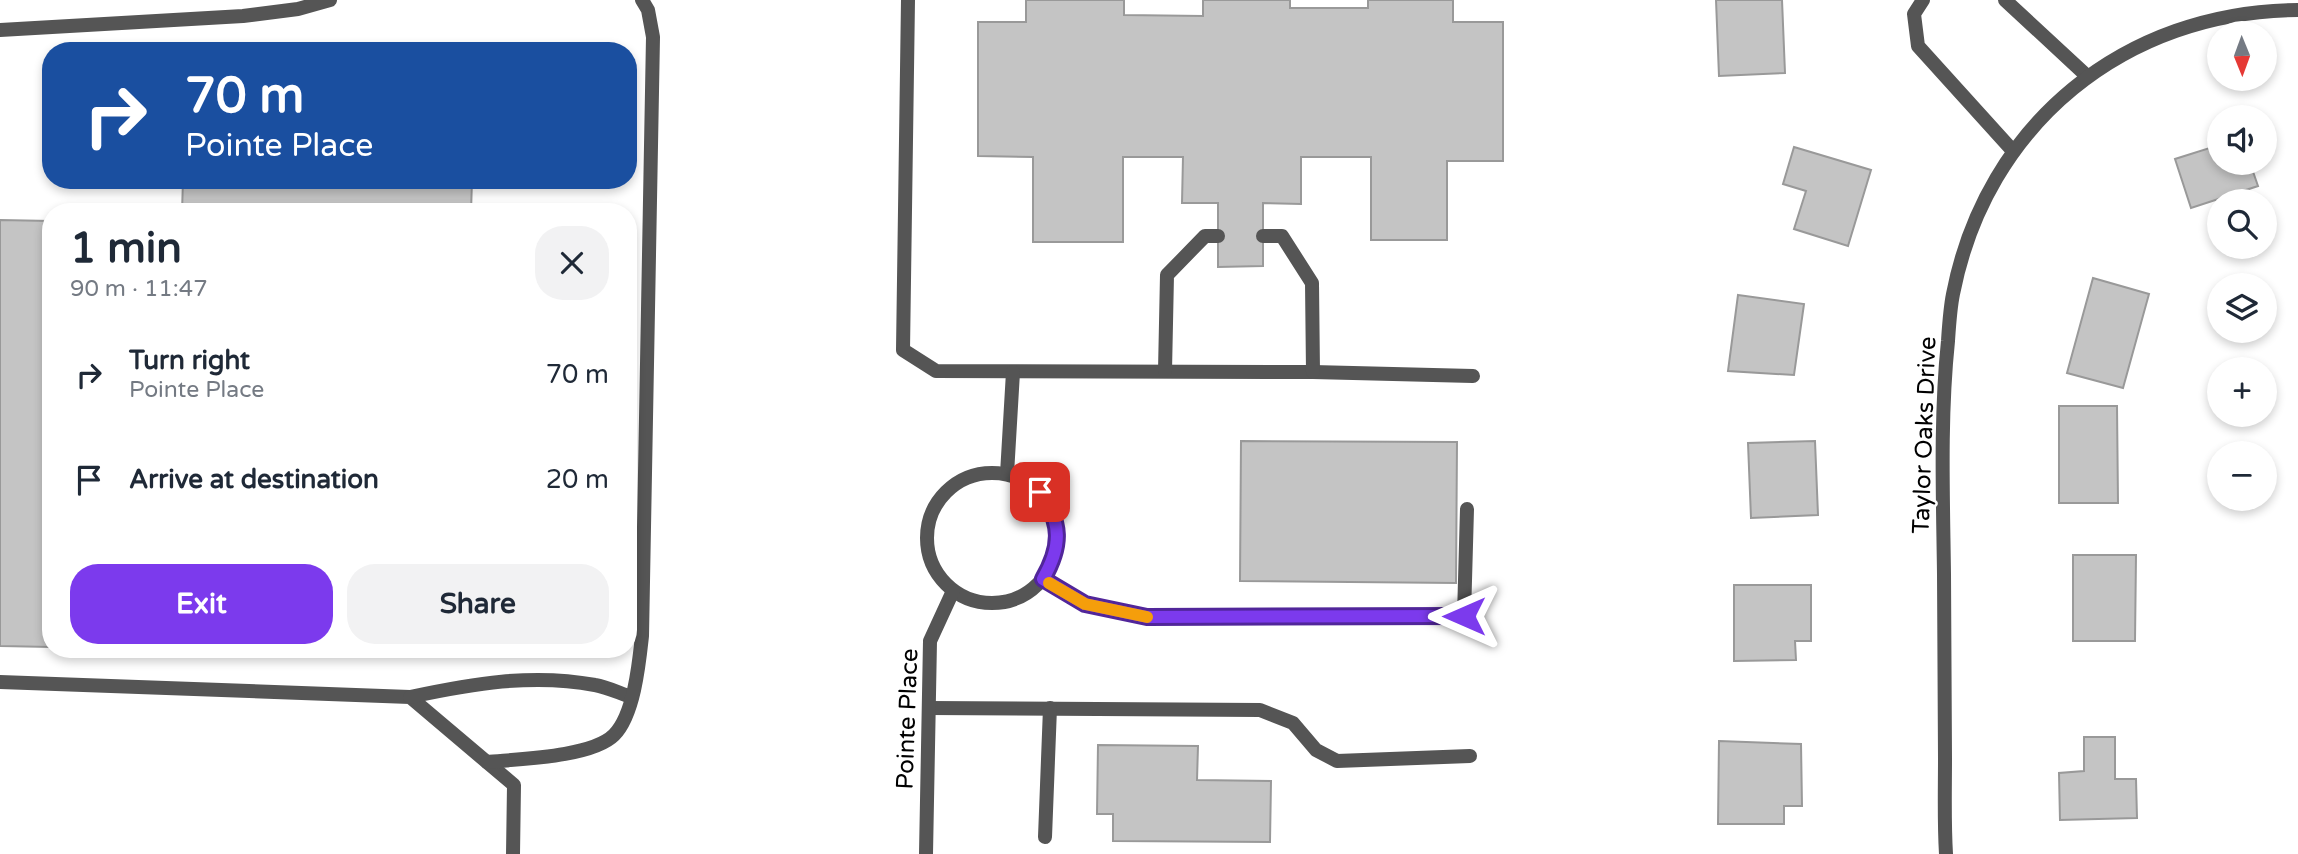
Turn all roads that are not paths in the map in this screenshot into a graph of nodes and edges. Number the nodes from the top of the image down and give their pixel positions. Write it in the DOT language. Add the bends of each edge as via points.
graph roads {
  1 [pos="330,0"];
  2 [pos="642,0"];
  3 [pos="908,0"];
  4 [pos="1923,0"];
  5 [pos="2005,0"];
  6 [pos="2298,10"];
  7 [pos="0,30"];
  8 [pos="2087,76"];
  9 [pos="2013,151"];
  10 [pos="1218,236"];
  11 [pos="1264,236"];
  12 [pos="1165,371"];
  13 [pos="1013,372"];
  14 [pos="1313,372"];
  15 [pos="1473,376"];
  16 [pos="1007,474"];
  17 [pos="1467,509"];
  18 [pos="1043,579"];
  19 [pos="953,591"];
  20 [pos="0,682"];
  21 [pos="410,697"];
  22 [pos="631,697"];
  23 [pos="929,708"];
  24 [pos="1050,708"];
  25 [pos="1470,756"];
  26 [pos="487,762"];
  27 [pos="1045,837"];
  28 [pos="513,854"];
  29 [pos="926,854"];
  30 [pos="1946,854"];
  1 -- 7 [label="street" via="243,16"];
  2 -- 22 [label="street" via="648,10 653,51 642,636"];
  3 -- 13 [label="street" via="903,350 936,371"];
  4 -- 9 [label="street" via="1914,14 1917,46"];
  5 -- 8 [label="street"];
  6 -- 8 [label="street, Taylor Oaks Drive" via="2267,10 2174,30 2130,49"];
  8 -- 9 [label="street, Taylor Oaks Drive" via="2049,109"];
  9 -- 30 [label="street, Taylor Oaks Drive" via="1975,217 1952,294 1942,394"];
  10 -- 12 [label="street" via="1205,236 1167,275"];
  11 -- 14 [label="street" via="1282,236 1312,283"];
  12 -- 13 [label="street"];
  12 -- 14 [label="street"];
  13 -- 16 [label="street"];
  14 -- 15 [label="street"];
  16 -- 18 [label="street" via="1040,492 1056,524 1058,543"];
  16 -- 19 [label="street" via="989,472 954,484 931,511 926,529 929,555 940,579"];
  17 -- 18 [label="street" via="1464,616 1147,617 1085,604"];
  18 -- 19 [label="street" via="1010,601 970,600"];
  19 -- 23 [label="street, Pointe Place" via="930,641"];
  20 -- 21 [label="street"];
  21 -- 22 [label="street" via="514,680 596,685"];
  21 -- 26 [label="street"];
  22 -- 26 [label="street" via="615,734 600,745"];
  23 -- 24 [label="street"];
  23 -- 29 [label="street, Pointe Place"];
  24 -- 25 [label="street" via="1261,710 1293,723 1316,750 1337,761"];
  24 -- 27 [label="street"];
  26 -- 28 [label="street" via="514,785"];
}
